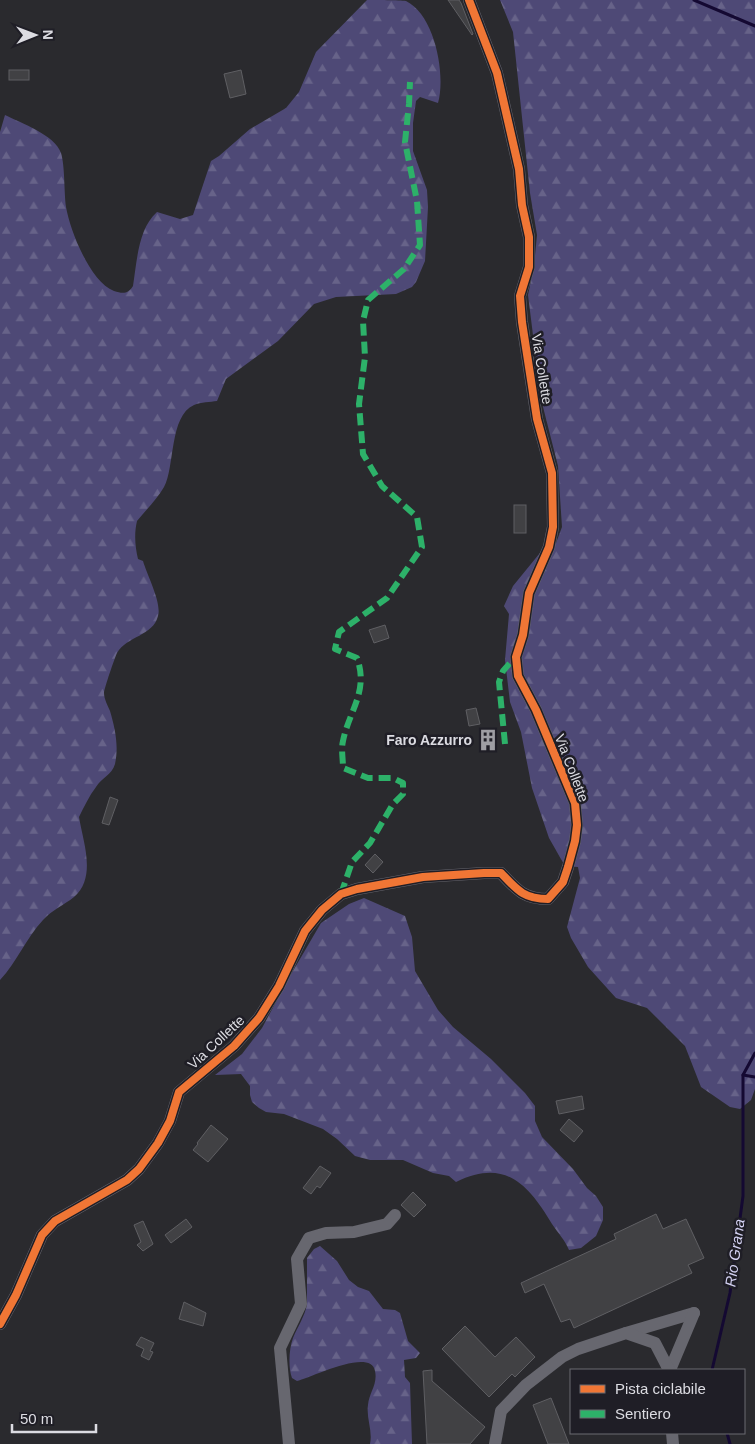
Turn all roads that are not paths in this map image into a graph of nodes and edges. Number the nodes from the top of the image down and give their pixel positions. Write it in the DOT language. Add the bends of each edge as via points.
graph roads {
  1 [pos="469,0"];
  2 [pos="396,1215"];
  3 [pos="0,1324"];
  4 [pos="657,1325"];
  5 [pos="626,1333"];
  6 [pos="655,1343"];
  7 [pos="669,1369"];
  8 [pos="670,1369"];
  9 [pos="289,1444"];
  10 [pos="495,1444"];
  1 -- 3 [label="street, Via Collette" via="497,73 519,169 529,238 529,267 520,296 522,322 537,419 552,473 553,527 550,547 529,593 516,668 575,804 575,841 563,882 548,899 533,899 501,874 484,873 423,877 341,894 305,930 279,986 259,1018 234,1046 180,1092 158,1143 139,1168 127,1180 55,1221 42,1235"];
  2 -- 9 [label="street" via="387,1224 309,1238 297,1259 302,1304 280,1348"];
  4 -- 5 [label="street"];
  4 -- 6 [label="street"];
  4 -- 8 [label="street" via="694,1313"];
  5 -- 6 [label="street"];
  5 -- 10 [label="street" via="578,1349 549,1366 526,1385 501,1411"];
  6 -- 7 [label="street"];
}
